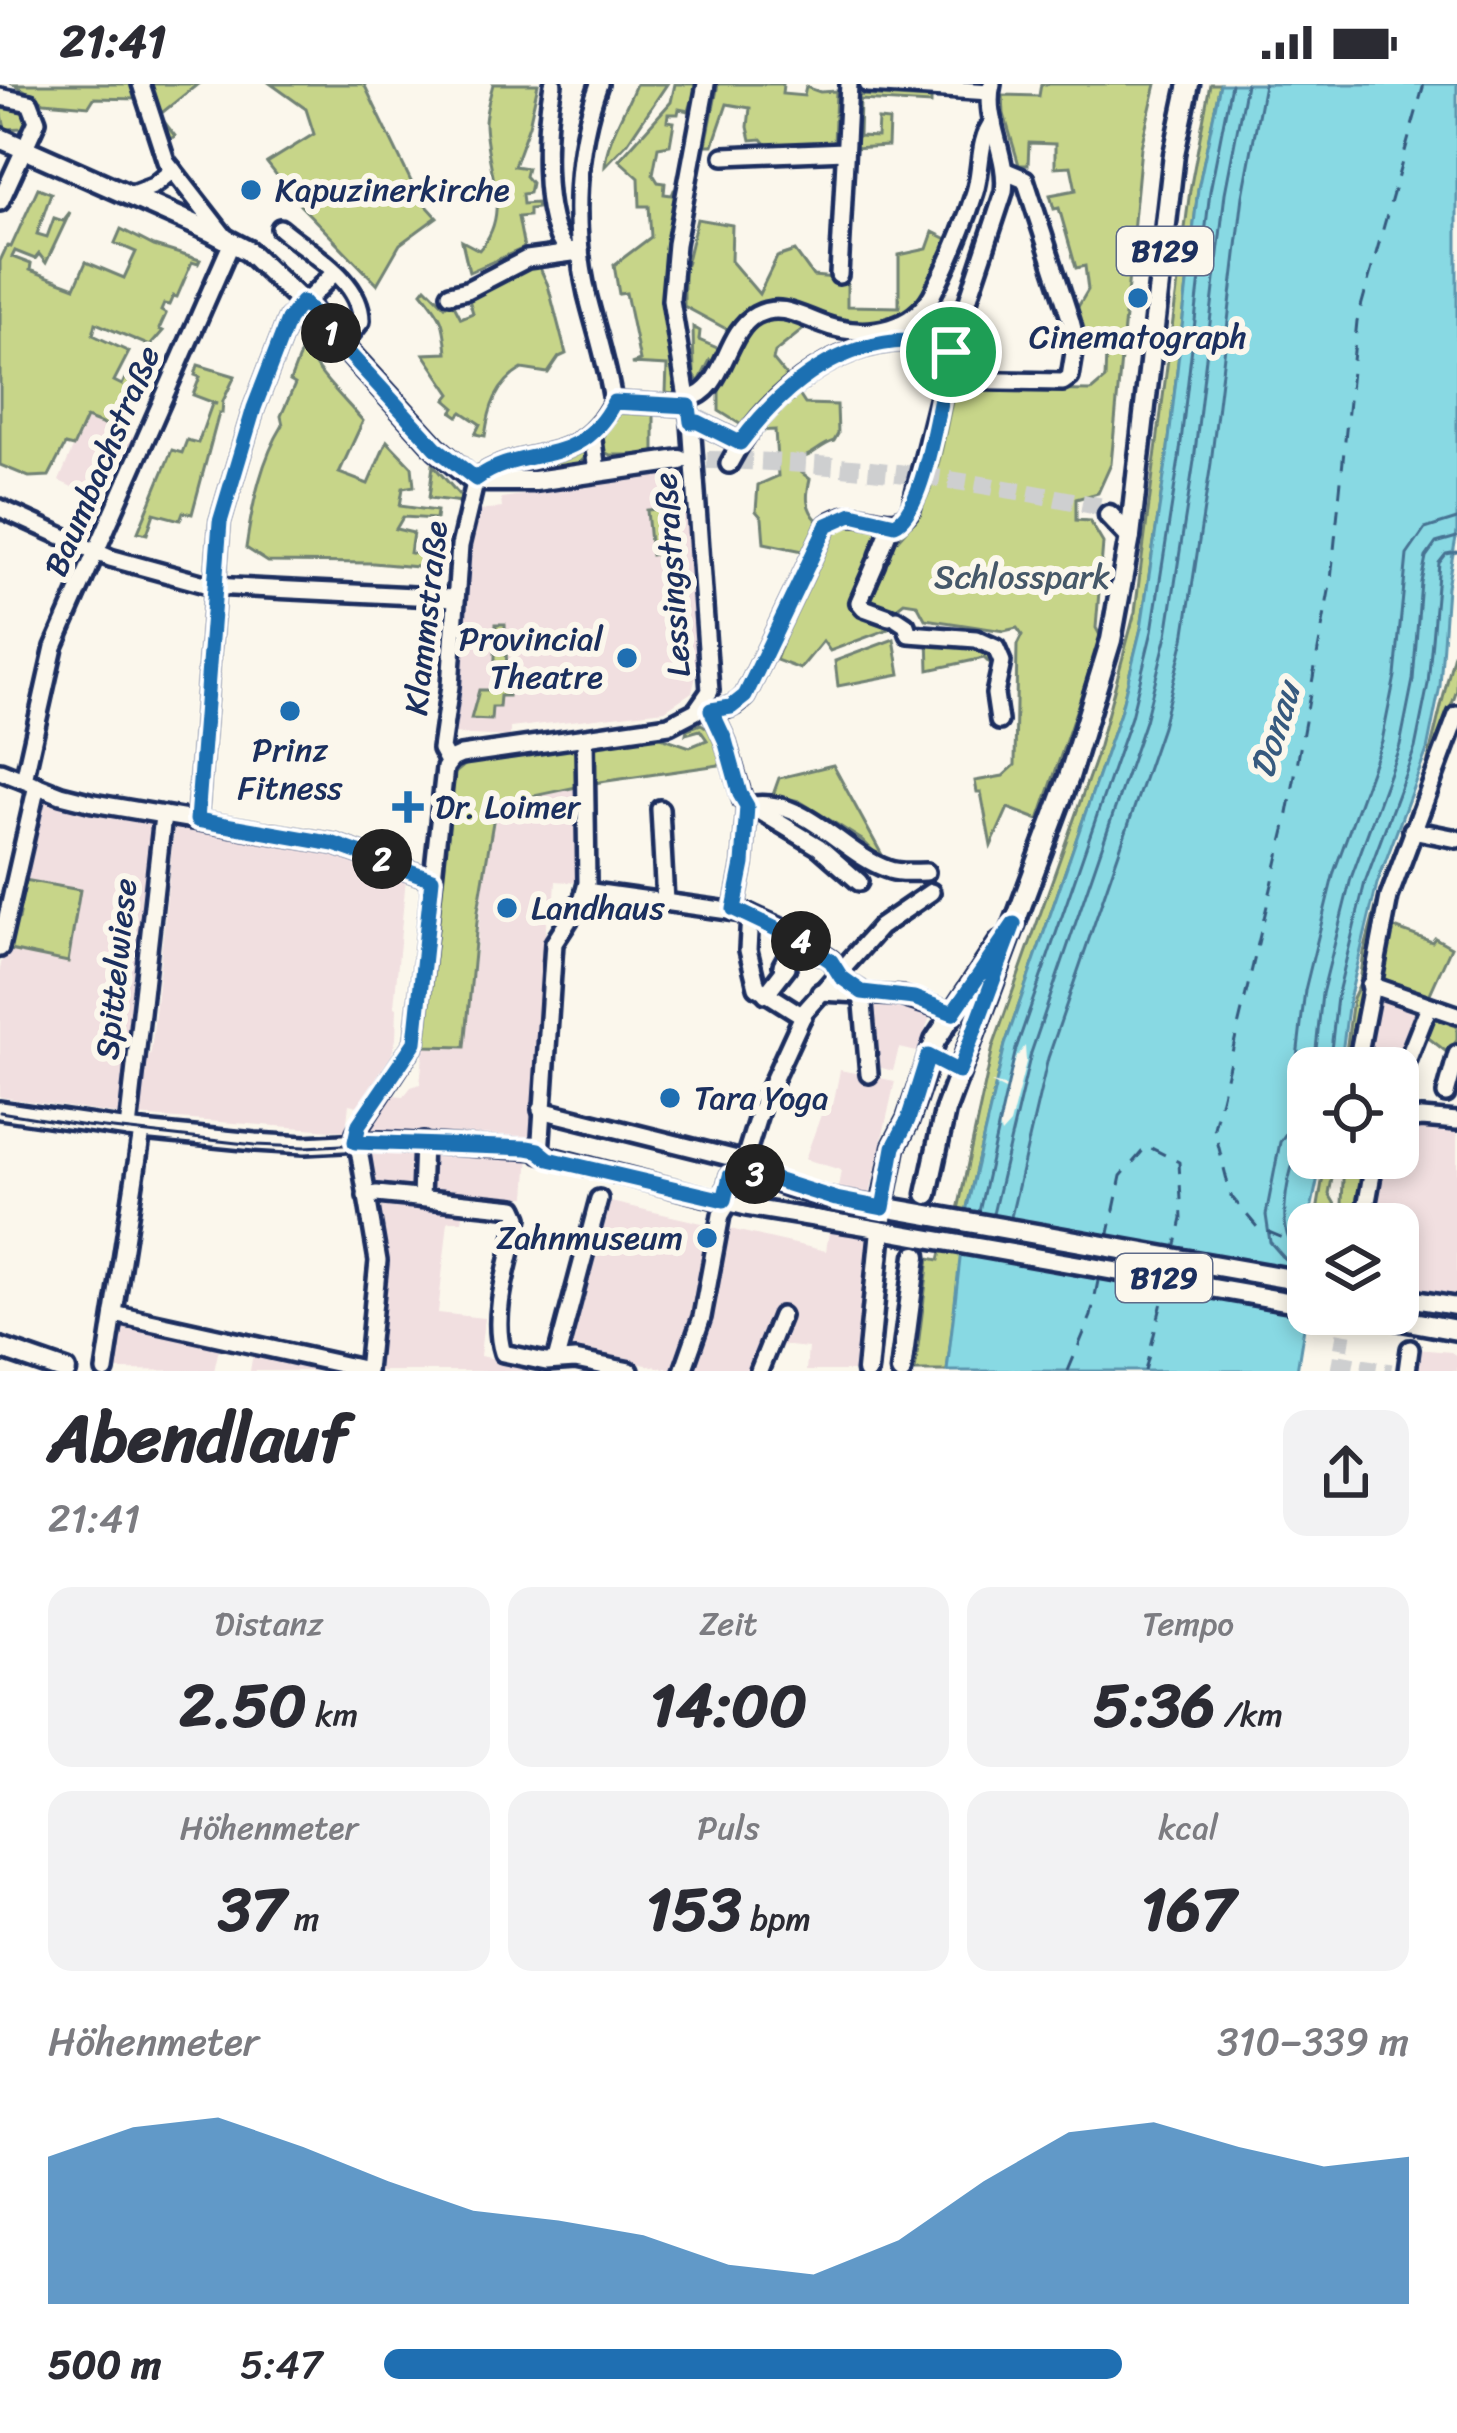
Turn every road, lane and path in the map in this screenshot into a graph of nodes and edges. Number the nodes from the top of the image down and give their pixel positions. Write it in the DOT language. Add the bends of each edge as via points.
graph roads {
  1 [pos="142,84"];
  2 [pos="553,84"];
  3 [pos="599,84"];
  4 [pos="706,84"];
  5 [pos="849,84"];
  6 [pos="868,84"];
  7 [pos="1189,84"];
  8 [pos="991,88"];
  9 [pos="0,97"];
  10 [pos="993,122"];
  11 [pos="0,138"];
  12 [pos="26,149"];
  13 [pos="844,151"];
  14 [pos="724,156"];
  15 [pos="173,170"];
  16 [pos="1006,170"];
  17 [pos="129,195"];
  18 [pos="0,202"];
  19 [pos="280,228"];
  20 [pos="224,237"];
  21 [pos="576,252"];
  22 [pos="334,273"];
  23 [pos="838,275"];
  24 [pos="450,294"];
  25 [pos="302,302"];
  26 [pos="342,346"];
  27 [pos="951,352"];
  28 [pos="944,380"];
  29 [pos="614,402"];
  30 [pos="690,409"];
  31 [pos="592,434"];
  32 [pos="740,443"];
  33 [pos="680,460"];
  34 [pos="729,464"];
  35 [pos="597,471"];
  36 [pos="476,479"];
  37 [pos="0,508"];
  38 [pos="1133,513"];
  39 [pos="892,523"];
  40 [pos="1130,537"];
  41 [pos="96,551"];
  42 [pos="212,586"];
  43 [pos="455,598"];
  44 [pos="707,707"];
  45 [pos="1457,716"];
  46 [pos="999,721"];
  47 [pos="585,740"];
  48 [pos="445,756"];
  49 [pos="0,771"];
  50 [pos="30,783"];
  51 [pos="747,806"];
  52 [pos="660,808"];
  53 [pos="163,816"];
  54 [pos="197,820"];
  55 [pos="1412,830"];
  56 [pos="1457,839"];
  57 [pos="926,872"];
  58 [pos="432,879"];
  59 [pos="859,882"];
  60 [pos="585,891"];
  61 [pos="931,892"];
  62 [pos="670,903"];
  63 [pos="742,912"];
  64 [pos="1014,924"];
  65 [pos="797,938"];
  66 [pos="0,948"];
  67 [pos="838,974"];
  68 [pos="1370,986"];
  69 [pos="820,992"];
  70 [pos="862,992"];
  71 [pos="766,994"];
  72 [pos="988,994"];
  73 [pos="1429,1006"];
  74 [pos="953,1013"];
  75 [pos="1457,1015"];
  76 [pos="803,1016"];
  77 [pos="1360,1047"];
  78 [pos="1413,1047"];
  79 [pos="1457,1054"];
  80 [pos="928,1056"];
  81 [pos="959,1072"];
  82 [pos="869,1074"];
  83 [pos="1446,1094"];
  84 [pos="0,1110"];
  85 [pos="541,1110"];
  86 [pos="1419,1118"];
  87 [pos="1457,1120"];
  88 [pos="135,1130"];
  89 [pos="355,1142"];
  90 [pos="423,1142"];
  91 [pos="538,1150"];
  92 [pos="747,1171"];
  93 [pos="926,1194"];
  94 [pos="366,1196"];
  95 [pos="422,1198"];
  96 [pos="599,1199"];
  97 [pos="726,1201"];
  98 [pos="883,1208"];
  99 [pos="881,1228"];
  100 [pos="916,1256"];
  101 [pos="1287,1278"];
  102 [pos="1287,1300"];
  103 [pos="1419,1302"];
  104 [pos="1457,1308"];
  105 [pos="114,1310"];
  106 [pos="781,1316"];
  107 [pos="1419,1323"];
  108 [pos="1457,1330"];
  109 [pos="0,1348"];
  110 [pos="1410,1349"];
  111 [pos="564,1364"];
  112 [pos="66,1371"];
  113 [pos="105,1371"];
  114 [pos="367,1371"];
  115 [pos="630,1371"];
  116 [pos="683,1371"];
  117 [pos="759,1371"];
  118 [pos="867,1371"];
  119 [pos="902,1371"];
  120 [pos="1407,1371"];
  1 -- 15 [label="street"];
  2 -- 21 [label="street" via="548,184 560,242"];
  3 -- 21 [label="street" via="581,148"];
  4 -- 30 [label="street, Lessingstraße" via="672,271"];
  5 -- 13 [label="street"];
  6 -- 8 [label="street"];
  7 -- 38 [label="main road, B129"];
  8 -- 10 [label="street"];
  9 -- 12 [label="street" via="34,107 38,121"];
  10 -- 16 [label="street"];
  10 -- 30 [label="street" via="970,205 915,317 846,330 786,310 760,313 740,328"];
  11 -- 12 [label="main road"];
  12 -- 17 [label="main road"];
  12 -- 18 [label="street"];
  13 -- 14 [label="street"];
  13 -- 23 [label="street"];
  15 -- 17 [label="street"];
  15 -- 20 [label="street"];
  16 -- 27 [label="street"];
  16 -- 28 [label="street" via="1025,179 1072,321 1069,380"];
  17 -- 20 [label="main road"];
  19 -- 22 [label="street"];
  20 -- 25 [label="main road"];
  20 -- 41 [label="street, Baumbachstraße"];
  21 -- 24 [label="street" via="527,259"];
  21 -- 29 [label="street"];
  22 -- 25 [label="street"];
  22 -- 26 [label="street" via="361,313"];
  25 -- 26 [label="main road"];
  25 -- 42 [label="street" via="247,430 220,522"];
  26 -- 36 [label="main road" via="436,448"];
  27 -- 28 [label="street"];
  27 -- 32 [label="street" via="903,341 823,365 780,396"];
  28 -- 39 [label="street" via="911,509"];
  29 -- 30 [label="street"];
  29 -- 31 [label="street"];
  30 -- 32 [label="street" via="698,422"];
  30 -- 44 [label="street, Lessingstraße"];
  31 -- 35 [label="street"];
  31 -- 36 [label="street"];
  32 -- 34 [label="street"];
  33 -- 35 [label="main road"];
  35 -- 36 [label="main road"];
  36 -- 43 [label="street, Klammstraße"];
  37 -- 41 [label="street"];
  38 -- 40 [label="main road, B129"];
  38 -- 40 [label="main road" via="1108,512"];
  39 -- 44 [label="street" via="852,514 827,525 745,696 731,707"];
  39 -- 46 [label="street" via="859,602 909,634 996,648"];
  40 -- 64 [label="main road, B129" via="1090,716"];
  41 -- 42 [label="street"];
  41 -- 50 [label="street, Baumbachstraße" via="50,659"];
  42 -- 43 [label="street"];
  42 -- 54 [label="street"];
  43 -- 48 [label="street, Klammstraße"];
  44 -- 47 [label="street" via="669,725"];
  44 -- 51 [label="street"];
  45 -- 55 [label="street"];
  47 -- 48 [label="street"];
  47 -- 60 [label="street"];
  48 -- 58 [label="street, Klammstraße"];
  49 -- 50 [label="street"];
  50 -- 53 [label="street"];
  50 -- 66 [label="street, Baumbachstraße"];
  51 -- 57 [label="street" via="792,810 885,869"];
  51 -- 59 [label="street" via="819,847"];
  51 -- 63 [label="street"];
  52 -- 62 [label="street"];
  53 -- 54 [label="street"];
  53 -- 88 [label="street, Spittelwiese"];
  54 -- 58 [label="street" via="334,844"];
  55 -- 56 [label="street"];
  55 -- 68 [label="street"];
  58 -- 89 [label="street, Klammstraße" via="415,1042"];
  60 -- 62 [label="street"];
  60 -- 85 [label="street" via="554,943"];
  61 -- 67 [label="street" via="880,927"];
  62 -- 63 [label="street"];
  63 -- 65 [label="street"];
  63 -- 71 [label="street" via="751,973"];
  64 -- 72 [label="main road, B129"];
  64 -- 74 [label="main road, B129"];
  65 -- 67 [label="street"];
  65 -- 71 [label="street"];
  67 -- 69 [label="street"];
  67 -- 70 [label="street"];
  68 -- 73 [label="street"];
  68 -- 77 [label="street"];
  69 -- 70 [label="street"];
  69 -- 76 [label="street"];
  70 -- 74 [label="street"];
  70 -- 82 [label="street"];
  71 -- 76 [label="street"];
  72 -- 80 [label="main road, B129"];
  72 -- 81 [label="main road, B129"];
  73 -- 75 [label="street"];
  73 -- 78 [label="street"];
  74 -- 80 [label="main road, B129"];
  76 -- 92 [label="street" via="761,1107"];
  79 -- 83 [label="street"];
  80 -- 81 [label="main road"];
  80 -- 98 [label="main road, B129" via="894,1147"];
  81 -- 93 [label="main road, B129"];
  84 -- 88 [label="street"];
  85 -- 91 [label="street"];
  85 -- 92 [label="street" via="737,1159"];
  86 -- 87 [label="street"];
  88 -- 89 [label="street"];
  88 -- 105 [label="street, Spittelwiese"];
  89 -- 90 [label="street"];
  89 -- 94 [label="street"];
  90 -- 91 [label="street"];
  90 -- 95 [label="street"];
  91 -- 97 [label="street"];
  92 -- 97 [label="street" via="730,1176"];
  92 -- 98 [label="street"];
  94 -- 95 [label="street"];
  94 -- 114 [label="street" via="379,1261"];
  95 -- 111 [label="street" via="517,1210 500,1347 508,1356"];
  96 -- 111 [label="street"];
  97 -- 99 [label="street"];
  97 -- 116 [label="street"];
  98 -- 99 [label="main road, B129"];
  98 -- 101 [label="main road, B129"];
  99 -- 102 [label="main road, B129"];
  99 -- 118 [label="main road, B129"];
  100 -- 119 [label="main road"];
  103 -- 104 [label="main road"];
  105 -- 113 [label="street, Spittelwiese"];
  105 -- 114 [label="street"];
  106 -- 117 [label="street" via="775,1355"];
  107 -- 108 [label="main road"];
  109 -- 112 [label="main road"];
  110 -- 120 [label="street"];
  111 -- 115 [label="street"];
}
